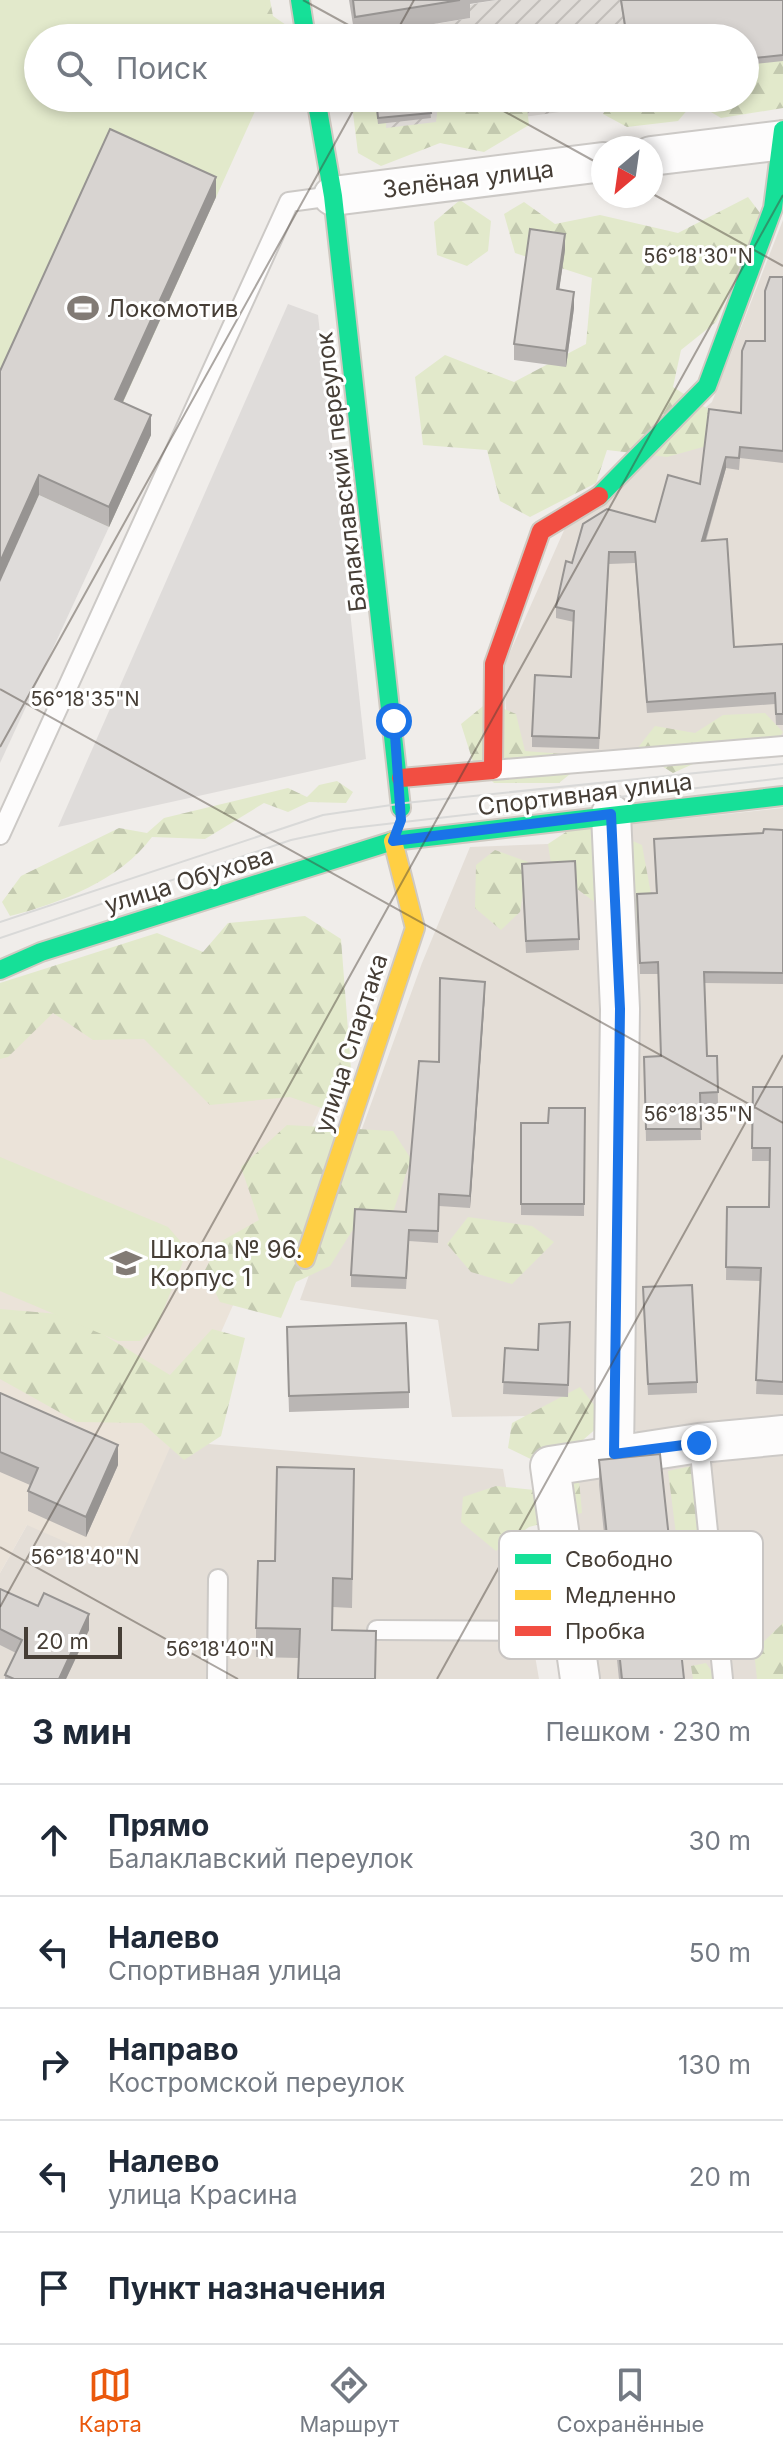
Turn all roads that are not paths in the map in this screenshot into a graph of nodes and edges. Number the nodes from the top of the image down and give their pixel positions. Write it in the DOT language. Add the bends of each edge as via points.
graph roads {
  1 [pos="300,0"];
  2 [pos="304,24"];
  3 [pos="318,112"];
  4 [pos="782,136"];
  5 [pos="663,154"];
  6 [pos="591,164"];
  7 [pos="333,196"];
  8 [pos="783,746"];
  9 [pos="493,770"];
  10 [pos="401,778"];
  11 [pos="783,796"];
  12 [pos="611,814"];
  13 [pos="0,835"];
  14 [pos="393,841"];
  15 [pos="0,970"];
  16 [pos="305,1259"];
  17 [pos="783,1435"];
  18 [pos="699,1443"];
  19 [pos="614,1454"];
  20 [pos="559,1531"];
  21 [pos="708,1531"];
  22 [pos="218,1579"];
  23 [pos="377,1630"];
  24 [pos="499,1631"];
  25 [pos="577,1659"];
  26 [pos="721,1659"];
  27 [pos="217,1679"];
  28 [pos="580,1679"];
  29 [pos="723,1679"];
  1 -- 2 [label="street"];
  3 -- 7 [label="street, Балаклавский переулок"];
  4 -- 5 [label="street"];
  4 -- 9 [label="street" via="773,208 707,386 598,497 541,531 494,664"];
  6 -- 7 [label="street, Зелёная улица"];
  7 -- 10 [label="street, Балаклавский переулок"];
  7 -- 13 [label="lane" via="289,202"];
  8 -- 9 [label="lane"];
  9 -- 10 [label="street"];
  10 -- 14 [label="street, Балаклавский переулок" via="401,820"];
  11 -- 12 [label="street, Спортивная улица"];
  12 -- 14 [label="street, Спортивная улица"];
  12 -- 19 [label="street" via="620,1009"];
  14 -- 15 [label="street, улица Обухова" via="41,952"];
  14 -- 16 [label="street, улица Спартака" via="415,928"];
  17 -- 18 [label="street"];
  18 -- 19 [label="street"];
  18 -- 21 [label="lane"];
  19 -- 20 [label="street" via="550,1466"];
  22 -- 27 [label="lane"];
  23 -- 24 [label="lane"];
  25 -- 28 [label="street"];
  26 -- 29 [label="lane"];
}
